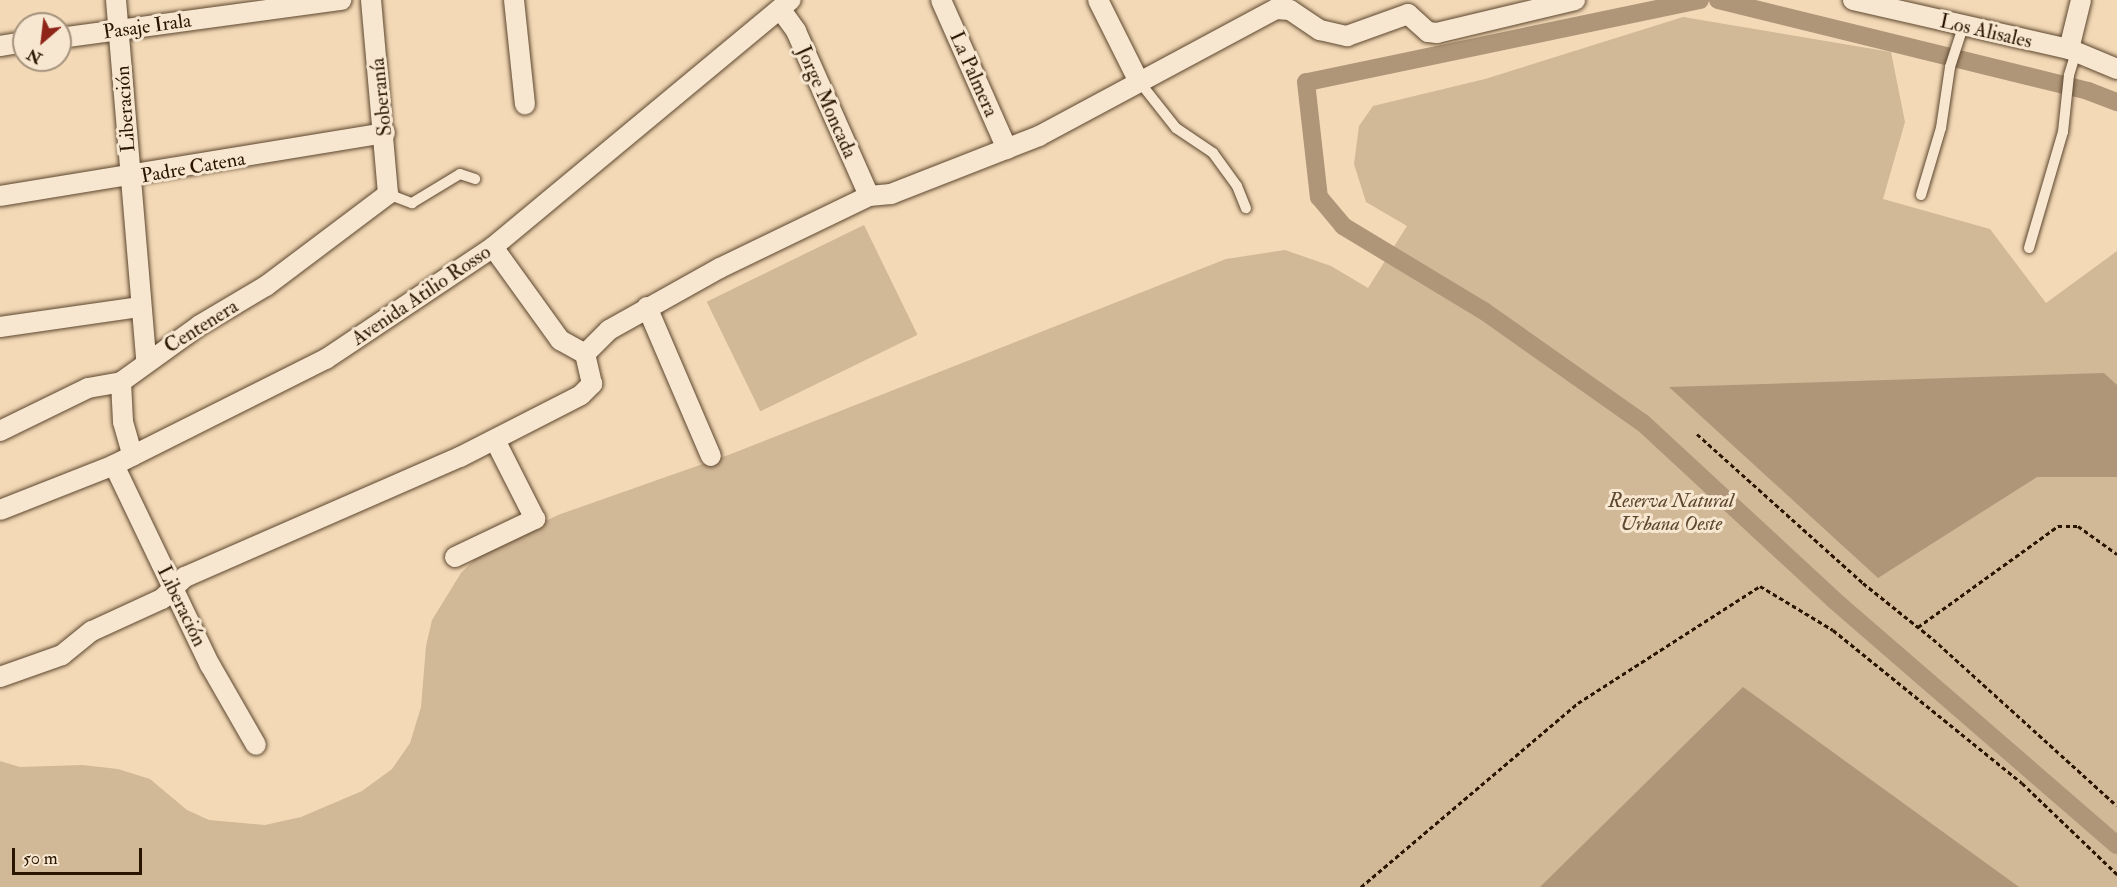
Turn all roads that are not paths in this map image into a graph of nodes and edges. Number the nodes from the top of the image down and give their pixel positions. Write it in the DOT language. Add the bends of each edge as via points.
graph roads {
  1 [pos="116,0"];
  2 [pos="341,0"];
  3 [pos="371,0"];
  4 [pos="514,0"];
  5 [pos="941,0"];
  6 [pos="1098,0"];
  7 [pos="1575,0"];
  8 [pos="1853,0"];
  9 [pos="2081,0"];
  10 [pos="786,5"];
  11 [pos="1292,5"];
  12 [pos="1412,7"];
  13 [pos="1963,27"];
  14 [pos="119,30"];
  15 [pos="72,36"];
  16 [pos="2073,50"];
  17 [pos="2117,69"];
  18 [pos="1138,80"];
  19 [pos="525,104"];
  20 [pos="385,133"];
  21 [pos="1007,149"];
  22 [pos="129,178"];
  23 [pos="475,179"];
  24 [pos="388,194"];
  25 [pos="1922,195"];
  26 [pos="0,196"];
  27 [pos="869,196"];
  28 [pos="1246,208"];
  29 [pos="494,248"];
  30 [pos="2029,248"];
  31 [pos="139,307"];
  32 [pos="647,307"];
  33 [pos="0,327"];
  34 [pos="585,354"];
  35 [pos="146,361"];
  36 [pos="121,382"];
  37 [pos="0,431"];
  38 [pos="495,440"];
  39 [pos="133,456"];
  40 [pos="711,456"];
  41 [pos="114,465"];
  42 [pos="0,510"];
  43 [pos="455,558"];
  44 [pos="173,588"];
  45 [pos="0,677"];
  46 [pos="256,745"];
  1 -- 14 [label="street, Liberación"];
  2 -- 14 [label="street, Pasaje Irala"];
  3 -- 20 [label="street, Soberanía"];
  4 -- 19 [label="street"];
  5 -- 21 [label="street, La Palmera"];
  6 -- 18 [label="street"];
  7 -- 12 [label="street" via="1437,33 1428,32"];
  8 -- 13 [label="street, Los Alisales"];
  9 -- 16 [label="street"];
  10 -- 27 [label="street, Jorge Moncada"];
  10 -- 29 [label="street, Avenida Atilio Rosso"];
  11 -- 12 [label="street" via="1336,36 1347,36"];
  11 -- 18 [label="street" via="1276,9"];
  13 -- 16 [label="street, Los Alisales"];
  13 -- 25 [label="lane" via="1950,67 1941,128"];
  14 -- 15 [label="street, Pasaje Irala"];
  14 -- 22 [label="street, Liberación"];
  16 -- 17 [label="street, Los Alisales"];
  16 -- 30 [label="lane" via="2063,132"];
  18 -- 21 [label="street" via="1039,136"];
  18 -- 28 [label="lane" via="1176,128 1213,153 1237,186"];
  20 -- 22 [label="street, Padre Catena"];
  20 -- 24 [label="street, Soberanía"];
  21 -- 27 [label="street" via="891,194"];
  22 -- 26 [label="street, Padre Catena"];
  22 -- 31 [label="street, Liberación"];
  23 -- 24 [label="lane" via="460,174 412,203"];
  24 -- 35 [label="street, Centenera" via="266,286"];
  27 -- 32 [label="street"];
  29 -- 34 [label="street" via="560,340"];
  29 -- 39 [label="street, Avenida Atilio Rosso" via="326,359"];
  31 -- 33 [label="street"];
  31 -- 35 [label="street, Liberación"];
  32 -- 34 [label="street" via="598,339"];
  32 -- 40 [label="street"];
  34 -- 38 [label="street" via="592,384 589,390"];
  35 -- 36 [label="street, Centenera"];
  36 -- 37 [label="street, Centenera" via="88,388"];
  36 -- 39 [label="street" via="123,422"];
  38 -- 43 [label="street" via="535,519"];
  38 -- 44 [label="street" via="185,577"];
  39 -- 41 [label="street, Avenida Atilio Rosso"];
  41 -- 42 [label="street, Avenida Atilio Rosso"];
  41 -- 44 [label="street, Liberación"];
  44 -- 45 [label="street" via="162,599 92,631 62,655"];
  44 -- 46 [label="street, Liberación" via="210,665"];
}
